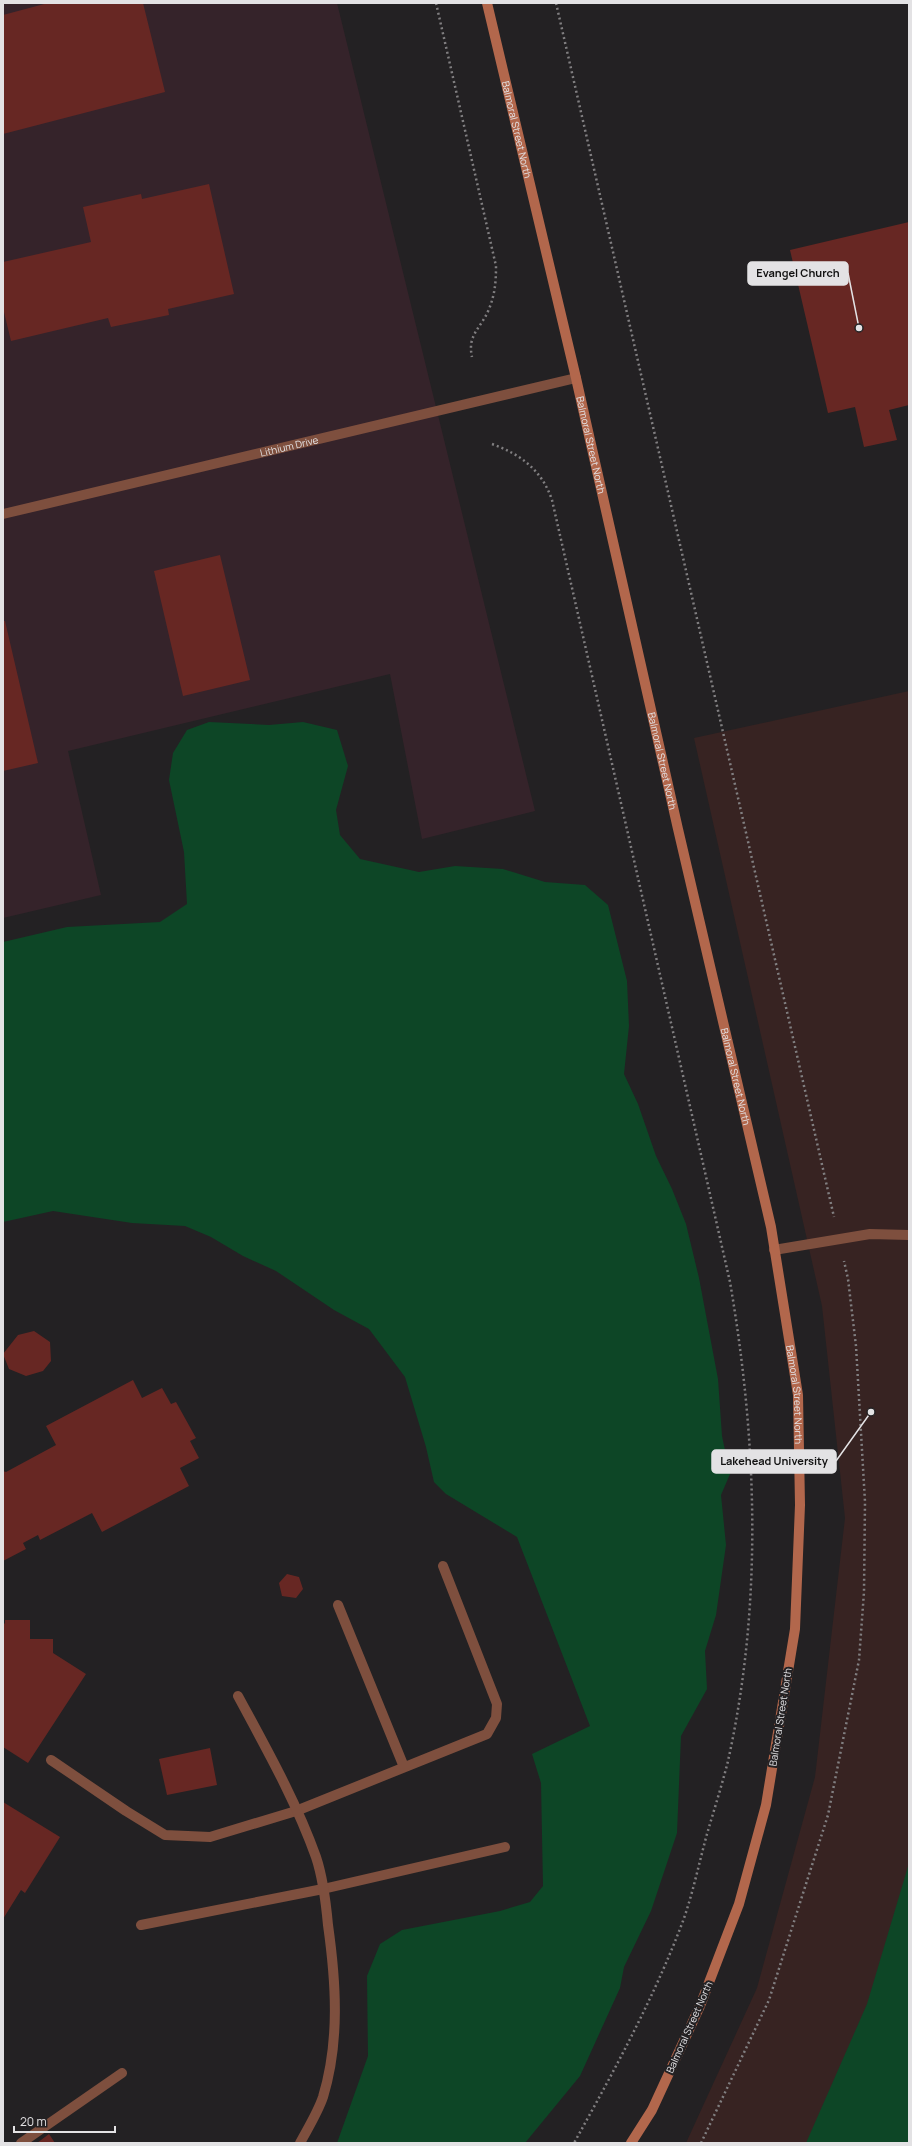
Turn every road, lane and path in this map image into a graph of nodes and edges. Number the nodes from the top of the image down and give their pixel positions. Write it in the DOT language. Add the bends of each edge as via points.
graph roads {
  1 [pos="436,3"];
  2 [pos="487,3"];
  3 [pos="472,357"];
  4 [pos="576,378"];
  5 [pos="492,444"];
  6 [pos="3,514"];
  7 [pos="909,1235"];
  8 [pos="774,1250"];
  9 [pos="443,1566"];
  10 [pos="338,1605"];
  11 [pos="238,1696"];
  12 [pos="51,1760"];
  13 [pos="404,1767"];
  14 [pos="296,1811"];
  15 [pos="505,1847"];
  16 [pos="323,1889"];
  17 [pos="141,1925"];
  18 [pos="122,2072"];
  19 [pos="21,2143"];
  20 [pos="300,2143"];
  21 [pos="574,2143"];
  22 [pos="631,2143"];
  1 -- 3 [label="path" via="496,266 496,289 469,346"];
  2 -- 4 [label="main road, Balmoral Street North"];
  4 -- 6 [label="street, Lithium Drive"];
  4 -- 8 [label="main road, Balmoral Street North" via="771,1227"];
  5 -- 21 [label="path" via="512,451 531,466 547,483 552,500 730,1282 742,1351 752,1480 751,1595 742,1677 728,1761 683,1920 625,2051"];
  7 -- 8 [label="street" via="870,1234"];
  8 -- 22 [label="main road, Balmoral Street North" via="798,1395 800,1505 795,1629 766,1805 739,1904 700,2006 652,2110"];
  9 -- 13 [label="street" via="497,1704 496,1718 487,1734"];
  10 -- 13 [label="street"];
  11 -- 14 [label="street" via="277,1767"];
  12 -- 14 [label="street" via="165,1835 210,1837"];
  13 -- 14 [label="street"];
  14 -- 16 [label="street" via="316,1858"];
  15 -- 16 [label="street"];
  16 -- 17 [label="street"];
  16 -- 20 [label="street" via="335,1976 333,2042 330,2070 322,2098"];
  18 -- 19 [label="street"];
}
